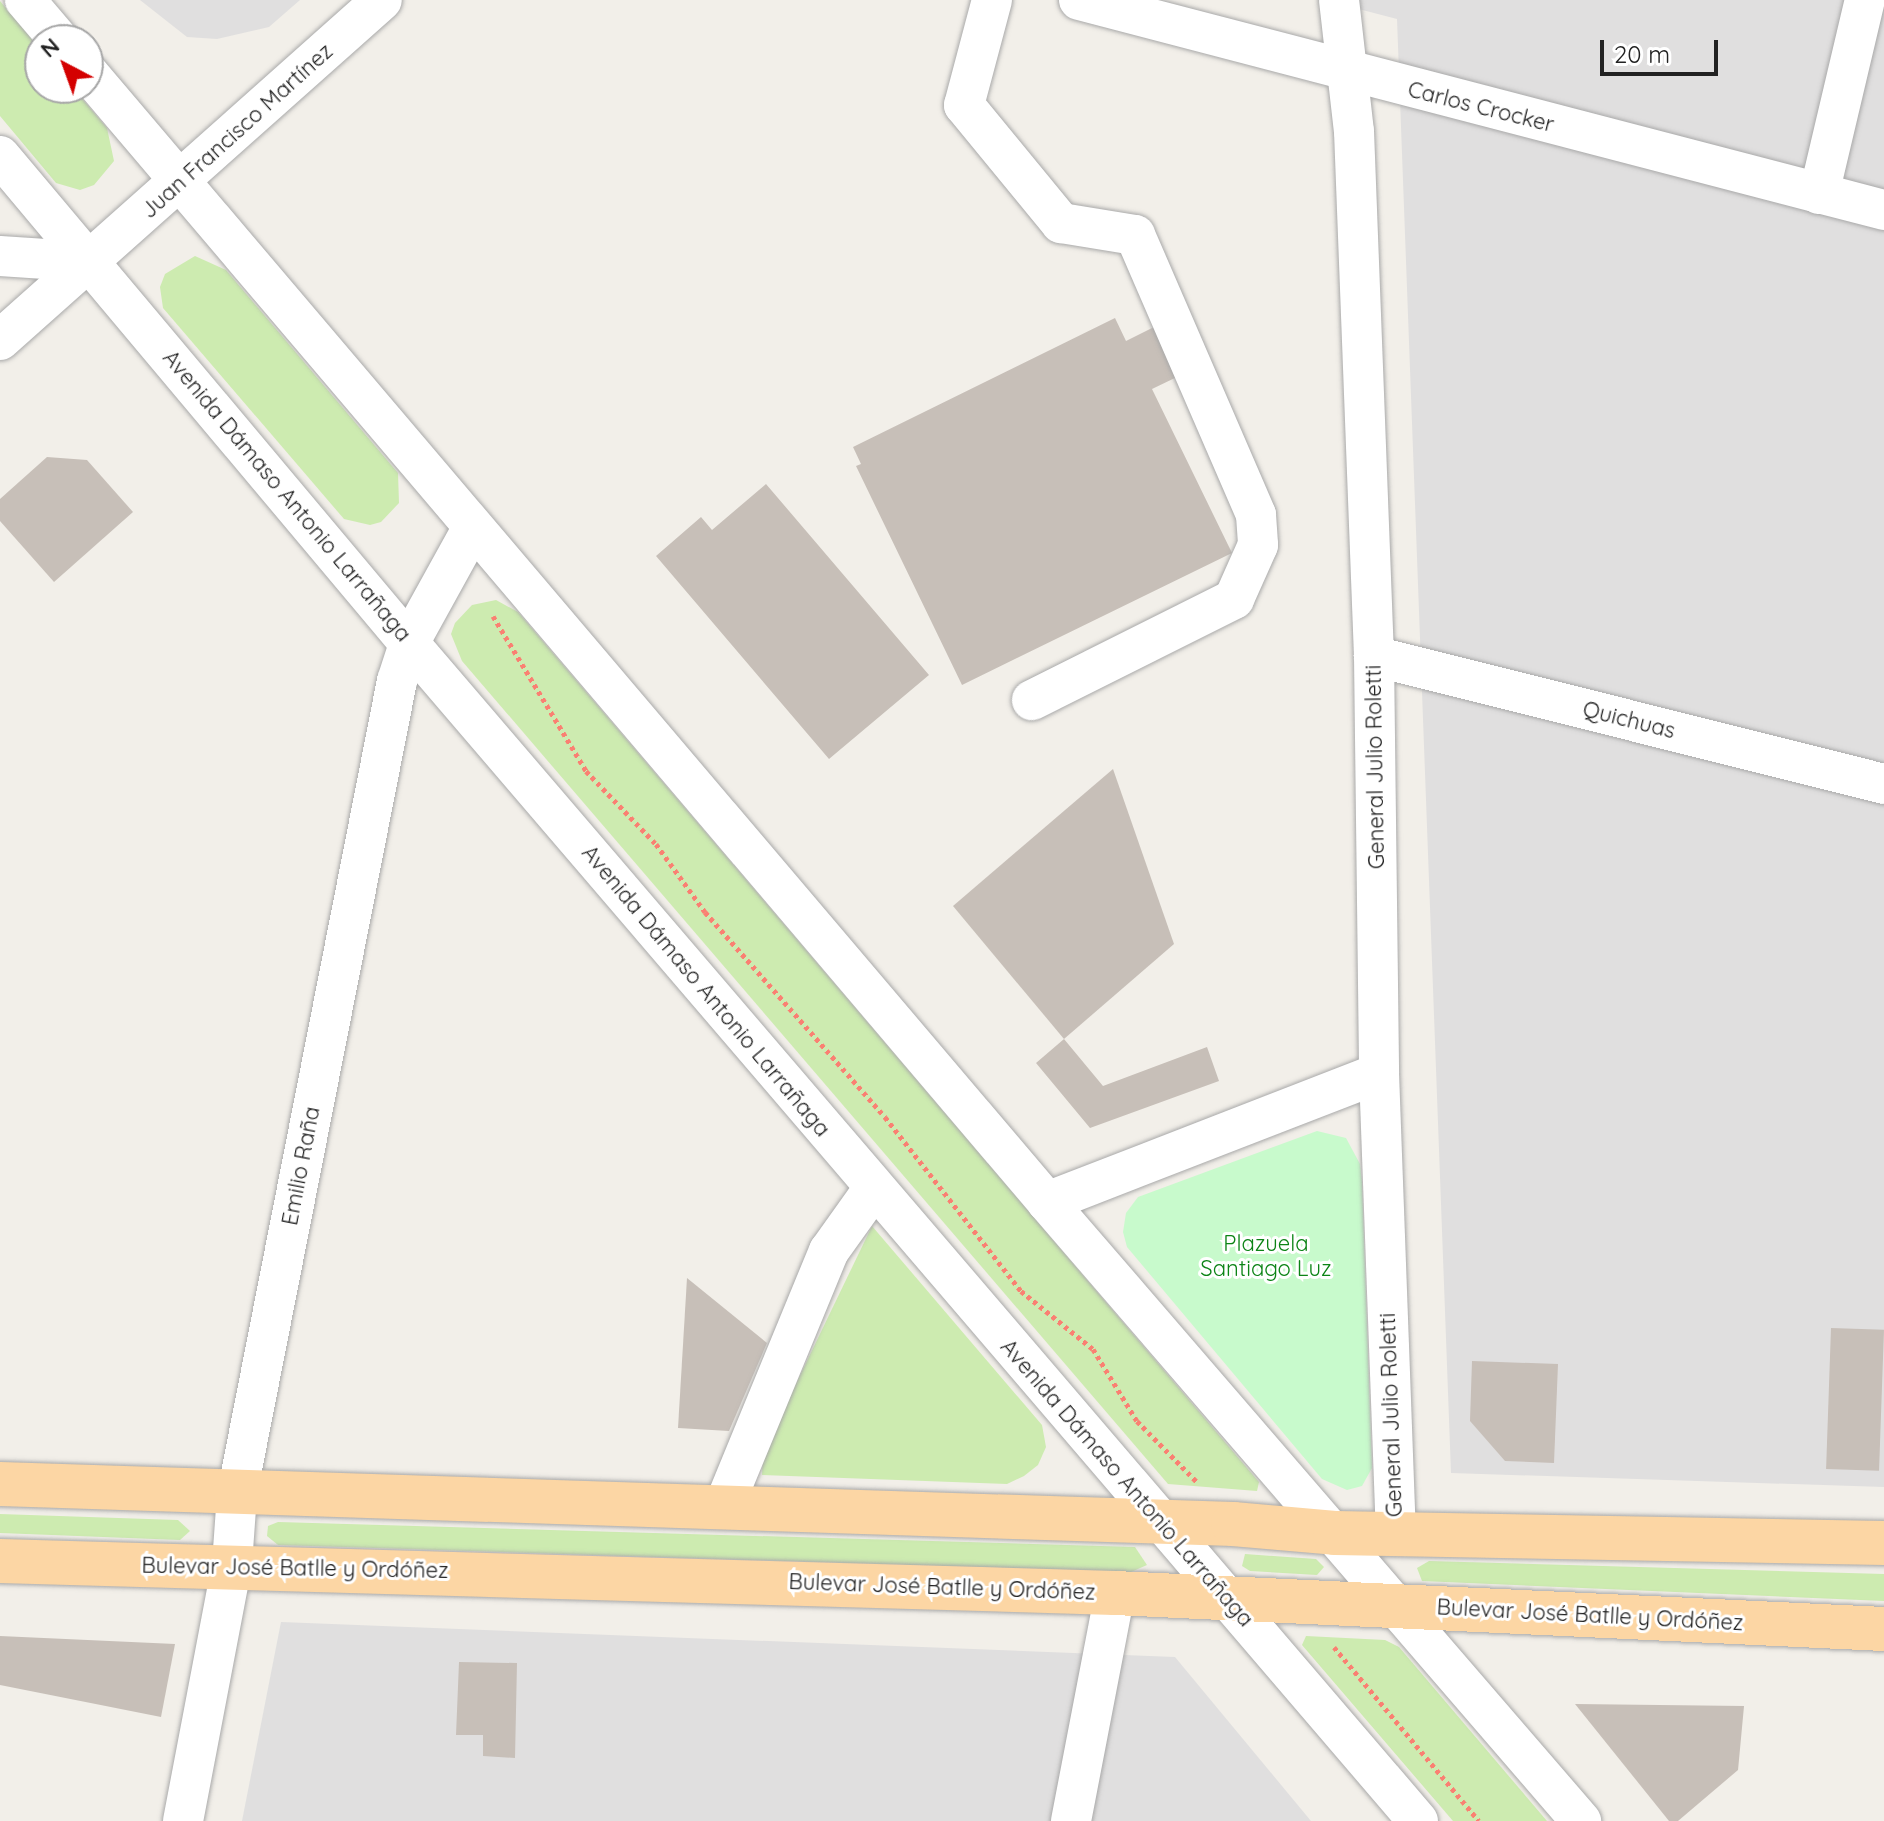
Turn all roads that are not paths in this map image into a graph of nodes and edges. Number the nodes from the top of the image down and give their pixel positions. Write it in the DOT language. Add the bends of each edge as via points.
graph roads {
  1 [pos="25,0"];
  2 [pos="382,0"];
  3 [pos="992,0"];
  4 [pos="1079,0"];
  5 [pos="1339,0"];
  6 [pos="1865,0"];
  7 [pos="45,24"];
  8 [pos="1346,72"];
  9 [pos="104,91"];
  10 [pos="0,156"];
  11 [pos="182,181"];
  12 [pos="1819,194"];
  13 [pos="1884,210"];
  14 [pos="0,256"];
  15 [pos="91,262"];
  16 [pos="0,340"];
  17 [pos="473,527"];
  18 [pos="409,643"];
  19 [pos="1374,656"];
  20 [pos="1032,700"];
  21 [pos="1884,784"];
  22 [pos="1379,1073"];
  23 [pos="874,1188"];
  24 [pos="1047,1202"];
  25 [pos="0,1484"];
  26 [pos="237,1494"];
  27 [pos="723,1508"];
  28 [pos="1160,1522"];
  29 [pos="1335,1533"];
  30 [pos="1396,1535"];
  31 [pos="1884,1543"];
  32 [pos="0,1561"];
  33 [pos="232,1564"];
  34 [pos="1115,1593"];
  35 [pos="1225,1598"];
  36 [pos="1398,1606"];
  37 [pos="1884,1629"];
  38 [pos="183,1821"];
  39 [pos="1071,1821"];
  40 [pos="1418,1821"];
  41 [pos="1581,1821"];
  1 -- 7 [label="street"];
  2 -- 11 [label="street, Juan Francisco Martínez"];
  3 -- 20 [label="street" via="964,105 1061,223 1135,235 1256,515 1258,545 1234,599"];
  4 -- 8 [label="street, Carlos Crocker"];
  5 -- 8 [label="street, General Julio Roletti"];
  6 -- 12 [label="street"];
  8 -- 12 [label="street, Carlos Crocker"];
  8 -- 19 [label="street, General Julio Roletti" via="1354,131"];
  9 -- 11 [label="street"];
  10 -- 15 [label="street, Avenida Dámaso Antonio Larrañaga"];
  11 -- 15 [label="street, Juan Francisco Martínez"];
  11 -- 17 [label="street"];
  12 -- 13 [label="street, Carlos Crocker"];
  14 -- 15 [label="street"];
  15 -- 16 [label="street, Juan Francisco Martínez"];
  15 -- 18 [label="street, Avenida Dámaso Antonio Larrañaga"];
  17 -- 18 [label="street, Emilio Raña"];
  17 -- 24 [label="street"];
  18 -- 23 [label="street, Avenida Dámaso Antonio Larrañaga"];
  18 -- 26 [label="street, Emilio Raña" via="394,697"];
  19 -- 21 [label="street, Quichuas"];
  19 -- 22 [label="street, General Julio Roletti"];
  22 -- 24 [label="street"];
  22 -- 30 [label="street, General Julio Roletti"];
  23 -- 27 [label="street" via="829,1251"];
  23 -- 28 [label="street, Avenida Dámaso Antonio Larrañaga"];
  24 -- 29 [label="street"];
  25 -- 26 [label="main road"];
  26 -- 27 [label="main road"];
  26 -- 33 [label="street, Emilio Raña"];
  27 -- 28 [label="main road"];
  28 -- 29 [label="main road"];
  28 -- 35 [label="street, Avenida Dámaso Antonio Larrañaga"];
  29 -- 30 [label="main road"];
  29 -- 36 [label="street"];
  30 -- 31 [label="main road"];
  32 -- 33 [label="main road, Bulevar José Batlle y Ordóñez"];
  33 -- 34 [label="main road, Bulevar José Batlle y Ordóñez"];
  33 -- 38 [label="street, Emilio Raña"];
  34 -- 35 [label="main road, Bulevar José Batlle y Ordóñez"];
  34 -- 39 [label="street"];
  35 -- 36 [label="main road, Bulevar José Batlle y Ordóñez"];
  35 -- 40 [label="street, Avenida Dámaso Antonio Larrañaga"];
  36 -- 37 [label="main road, Bulevar José Batlle y Ordóñez"];
  36 -- 41 [label="street"];
}
